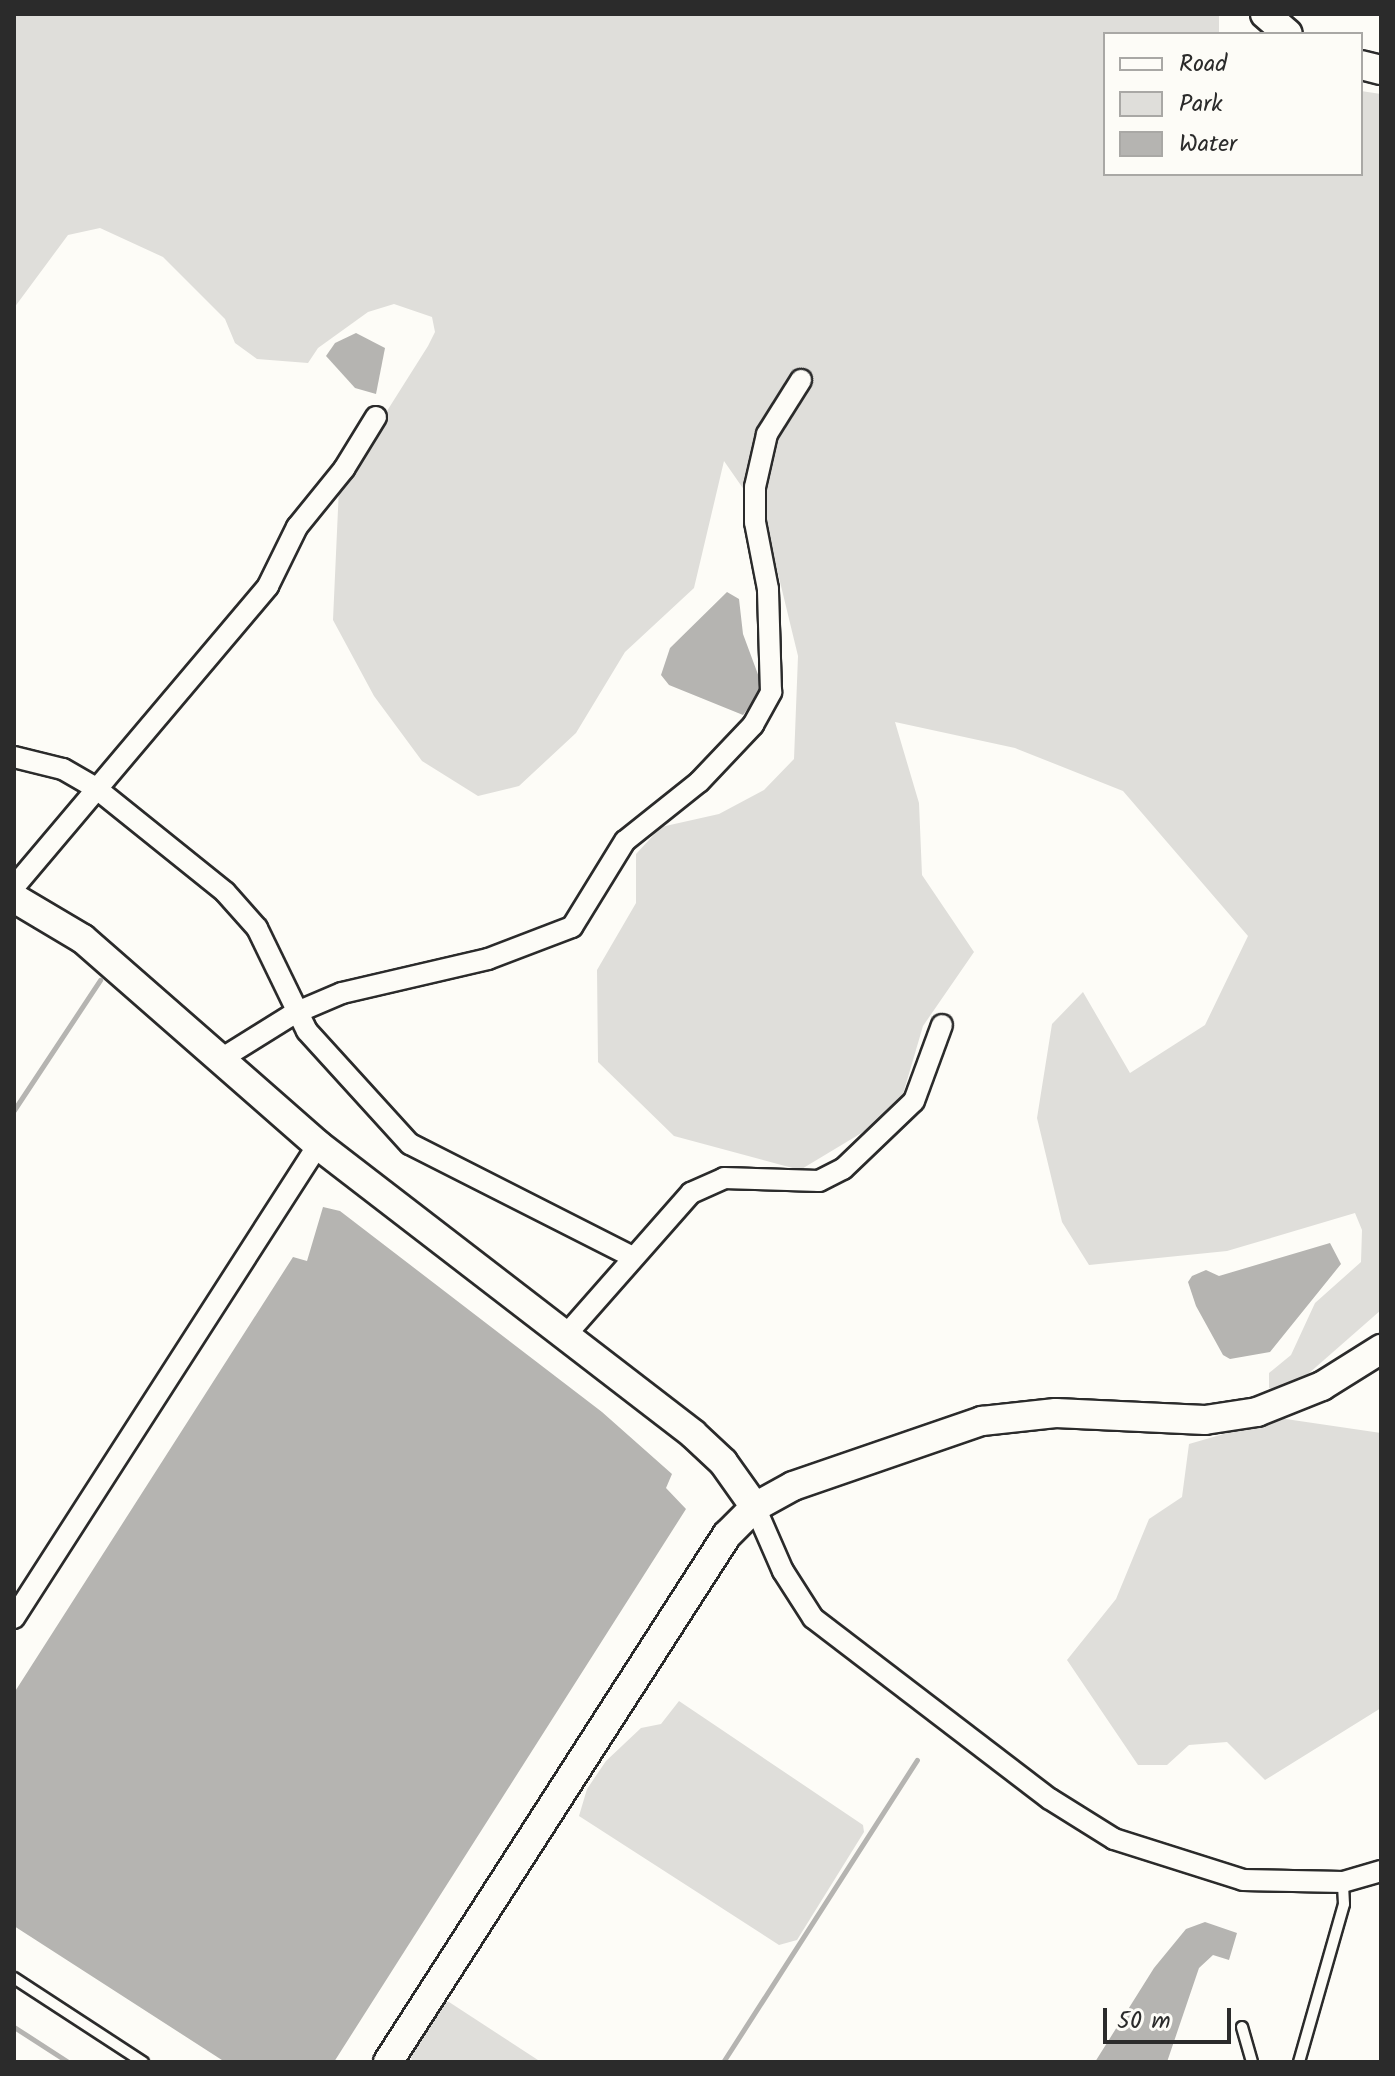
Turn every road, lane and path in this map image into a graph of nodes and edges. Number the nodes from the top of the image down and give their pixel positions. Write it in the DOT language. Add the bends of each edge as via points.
graph roads {
  1 [pos="1265,14"];
  2 [pos="1286,32"];
  3 [pos="801,380"];
  4 [pos="376,417"];
  5 [pos="14,757"];
  6 [pos="97,789"];
  7 [pos="14,887"];
  8 [pos="14,898"];
  9 [pos="295,1013"];
  10 [pos="942,1025"];
  11 [pos="221,1059"];
  12 [pos="318,1145"];
  13 [pos="633,1257"];
  14 [pos="565,1336"];
  15 [pos="1381,1349"];
  16 [pos="755,1507"];
  17 [pos="14,1618"];
  18 [pos="1381,1871"];
  19 [pos="1343,1882"];
  20 [pos="14,1978"];
  21 [pos="1242,2027"];
  22 [pos="143,2062"];
  23 [pos="388,2062"];
  24 [pos="1252,2062"];
  25 [pos="1299,2062"];
  1 -- 2 [label="street"];
  3 -- 9 [label="street" via="767,434 755,487 755,522 768,589 771,692 765,711 715,766 625,841 572,927 488,959 374,982"];
  4 -- 6 [label="street" via="344,469 297,527 268,586"];
  5 -- 6 [label="street" via="63,769"];
  6 -- 7 [label="street"];
  6 -- 9 [label="street" via="225,892 257,928"];
  8 -- 11 [label="street" via="83,939"];
  9 -- 11 [label="street"];
  9 -- 13 [label="street" via="410,1144"];
  10 -- 13 [label="street" via="914,1101 843,1169 819,1181 738,1177 709,1183 691,1193"];
  11 -- 12 [label="street"];
  12 -- 14 [label="street"];
  12 -- 17 [label="street"];
  13 -- 14 [label="street"];
  14 -- 16 [label="street" via="693,1434 723,1462"];
  15 -- 16 [label="street" via="1322,1386 1257,1412 1205,1420 1056,1413 982,1421 793,1486"];
  16 -- 19 [label="street" via="783,1571 813,1618 1068,1812 1114,1839 1243,1880"];
  16 -- 23 [label="street" via="727,1535"];
  18 -- 19 [label="street"];
  19 -- 25 [label="lane" via="1344,1904"];
  20 -- 22 [label="lane"];
  21 -- 24 [label="lane"];
}
